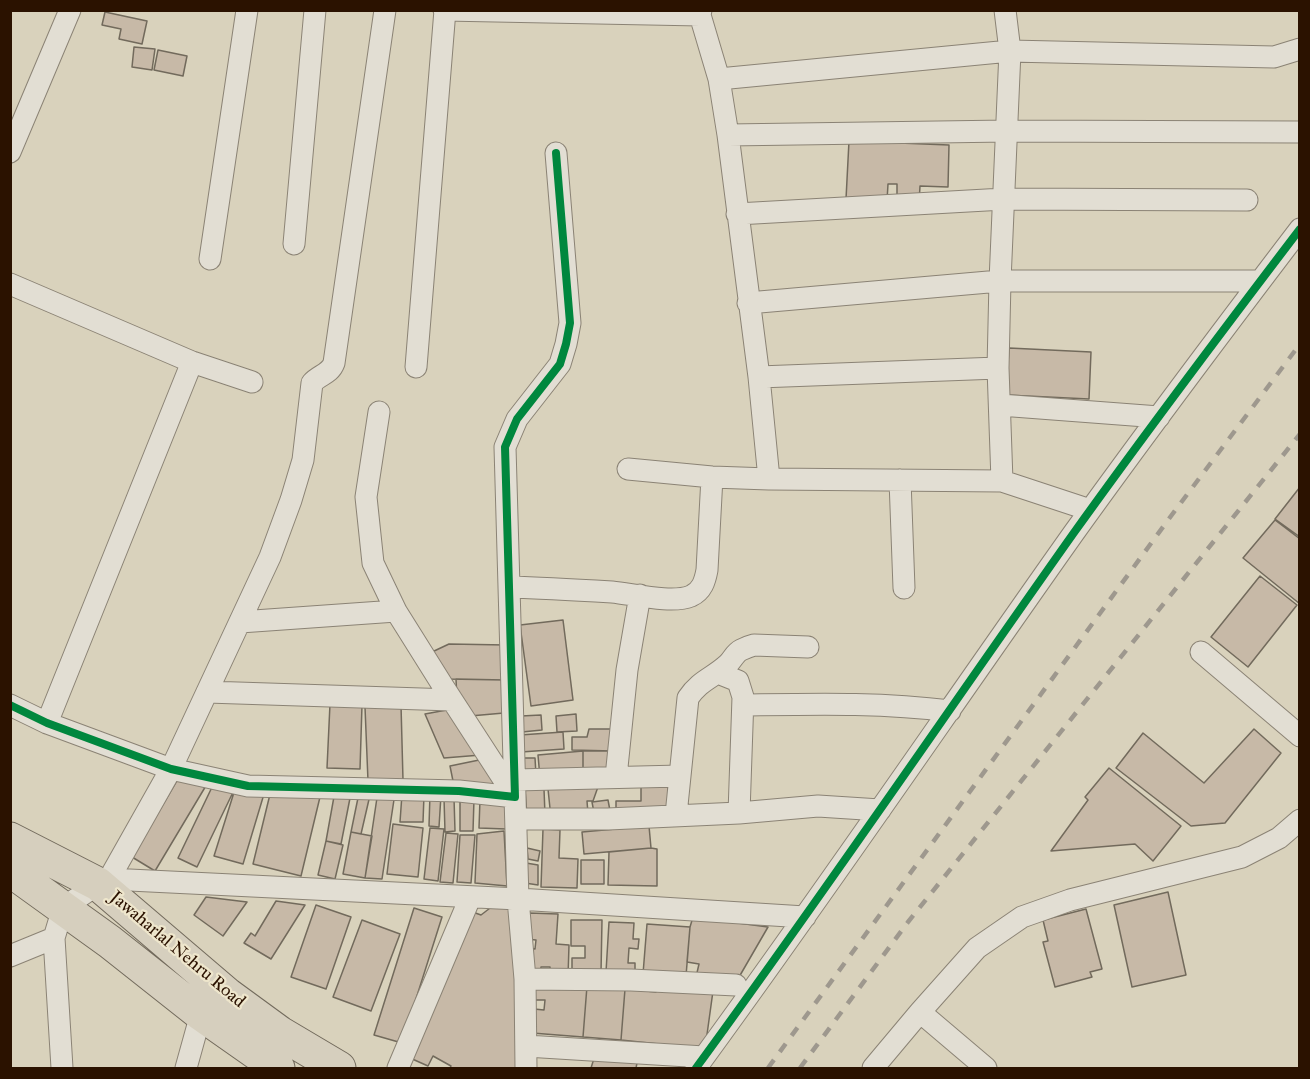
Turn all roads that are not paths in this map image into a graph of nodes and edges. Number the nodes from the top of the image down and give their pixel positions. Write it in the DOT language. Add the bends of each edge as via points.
graph roads {
  1 [pos="70,10"];
  2 [pos="247,10"];
  3 [pos="315,10"];
  4 [pos="385,10"];
  5 [pos="445,10"];
  6 [pos="1005,10"];
  7 [pos="701,13"];
  8 [pos="1299,49"];
  9 [pos="1010,51"];
  10 [pos="719,79"];
  11 [pos="1007,131"];
  12 [pos="1299,132"];
  13 [pos="728,135"];
  14 [pos="10,152"];
  15 [pos="556,153"];
  16 [pos="1004,199"];
  17 [pos="1247,200"];
  18 [pos="737,214"];
  19 [pos="1299,229"];
  20 [pos="294,244"];
  21 [pos="210,259"];
  22 [pos="1000,280"];
  23 [pos="1260,281"];
  24 [pos="10,284"];
  25 [pos="748,303"];
  26 [pos="192,362"];
  27 [pos="416,367"];
  28 [pos="998,368"];
  29 [pos="759,377"];
  30 [pos="252,382"];
  31 [pos="1000,405"];
  32 [pos="379,412"];
  33 [pos="1159,417"];
  34 [pos="628,469"];
  35 [pos="712,477"];
  36 [pos="768,479"];
  37 [pos="900,480"];
  38 [pos="1002,481"];
  39 [pos="1090,510"];
  40 [pos="510,586"];
  41 [pos="904,588"];
  42 [pos="640,595"];
  43 [pos="396,611"];
  44 [pos="240,622"];
  45 [pos="808,647"];
  46 [pos="1201,651"];
  47 [pos="718,673"];
  48 [pos="207,692"];
  49 [pos="452,700"];
  50 [pos="10,705"];
  51 [pos="743,705"];
  52 [pos="950,711"];
  53 [pos="46,723"];
  54 [pos="1299,736"];
  55 [pos="171,769"];
  56 [pos="680,776"];
  57 [pos="616,777"];
  58 [pos="515,789"];
  59 [pos="880,810"];
  60 [pos="739,813"];
  61 [pos="676,815"];
  62 [pos="516,819"];
  63 [pos="1299,820"];
  64 [pos="14,846"];
  65 [pos="103,881"];
  66 [pos="470,898"];
  67 [pos="518,899"];
  68 [pos="805,917"];
  69 [pos="59,923"];
  70 [pos="10,956"];
  71 [pos="525,979"];
  72 [pos="736,985"];
  73 [pos="920,1012"];
  74 [pos="201,1014"];
  75 [pos="526,1046"];
  76 [pos="700,1063"];
  77 [pos="62,1068"];
  78 [pos="186,1068"];
  79 [pos="278,1068"];
  80 [pos="339,1068"];
  81 [pos="398,1068"];
  82 [pos="526,1068"];
  83 [pos="873,1068"];
  84 [pos="986,1068"];
  1 -- 14 [label="street"];
  2 -- 21 [label="street"];
  3 -- 20 [label="street"];
  4 -- 44 [label="street" via="334,363 312,383 303,460 270,557"];
  5 -- 7 [label="street"];
  5 -- 27 [label="street"];
  6 -- 9 [label="street"];
  7 -- 10 [label="street"];
  8 -- 9 [label="street" via="1274,57"];
  9 -- 10 [label="street"];
  9 -- 11 [label="street"];
  10 -- 13 [label="street"];
  11 -- 12 [label="street"];
  11 -- 13 [label="street"];
  11 -- 16 [label="street"];
  13 -- 18 [label="street"];
  15 -- 40 [label="street" via="570,323 560,364 518,420 505,447"];
  16 -- 17 [label="street"];
  16 -- 18 [label="street"];
  16 -- 22 [label="street"];
  18 -- 25 [label="street"];
  19 -- 23 [label="street"];
  22 -- 23 [label="street"];
  22 -- 25 [label="street"];
  22 -- 28 [label="street"];
  23 -- 33 [label="street"];
  24 -- 26 [label="street"];
  25 -- 29 [label="street"];
  26 -- 30 [label="street"];
  26 -- 53 [label="street"];
  28 -- 29 [label="street"];
  28 -- 31 [label="street"];
  29 -- 36 [label="street"];
  31 -- 33 [label="street"];
  31 -- 38 [label="street"];
  32 -- 43 [label="street" via="366,496 373,563"];
  33 -- 39 [label="street"];
  34 -- 35 [label="street"];
  35 -- 36 [label="street"];
  35 -- 42 [label="street" via="705,583 688,597"];
  36 -- 37 [label="street"];
  37 -- 38 [label="street"];
  37 -- 41 [label="street"];
  38 -- 39 [label="street"];
  39 -- 52 [label="street"];
  40 -- 42 [label="street"];
  40 -- 58 [label="street"];
  42 -- 57 [label="street" via="627,670"];
  43 -- 44 [label="street"];
  43 -- 49 [label="street"];
  44 -- 48 [label="street"];
  45 -- 47 [label="street" via="746,647"];
  46 -- 54 [label="street"];
  47 -- 51 [label="street" via="738,681"];
  47 -- 56 [label="street" via="696,686 688,698"];
  48 -- 49 [label="street"];
  48 -- 55 [label="street"];
  49 -- 58 [label="street"];
  50 -- 53 [label="street"];
  51 -- 52 [label="street" via="878,704"];
  51 -- 60 [label="street"];
  52 -- 59 [label="street"];
  53 -- 55 [label="street"];
  55 -- 58 [label="street" via="248,786"];
  55 -- 65 [label="street"];
  56 -- 57 [label="street"];
  56 -- 61 [label="street"];
  57 -- 58 [label="street"];
  58 -- 62 [label="street"];
  59 -- 60 [label="street" via="818,806"];
  59 -- 68 [label="street"];
  60 -- 61 [label="street"];
  61 -- 62 [label="street"];
  62 -- 67 [label="street"];
  63 -- 73 [label="street" via="1280,838 1242,857 1070,900 1022,916 977,948"];
  64 -- 65 [label="highway, Jawaharlal Nehru Road"];
  64 -- 69 [label="highway, Jawaharlal Nehru Road"];
  65 -- 66 [label="street"];
  65 -- 69 [label="street"];
  65 -- 80 [label="highway, Jawaharlal Nehru Road" via="228,995 280,1033"];
  66 -- 67 [label="street"];
  66 -- 81 [label="street"];
  67 -- 68 [label="street"];
  67 -- 71 [label="street"];
  68 -- 76 [label="street"];
  69 -- 70 [label="street"];
  69 -- 74 [label="highway, Jawaharlal Nehru Road" via="143,967"];
  69 -- 77 [label="street"];
  71 -- 72 [label="street"];
  71 -- 75 [label="street"];
  73 -- 83 [label="street"];
  73 -- 84 [label="street"];
  74 -- 78 [label="street"];
  74 -- 79 [label="highway, Jawaharlal Nehru Road"];
  75 -- 76 [label="street"];
  75 -- 82 [label="street"];
}
